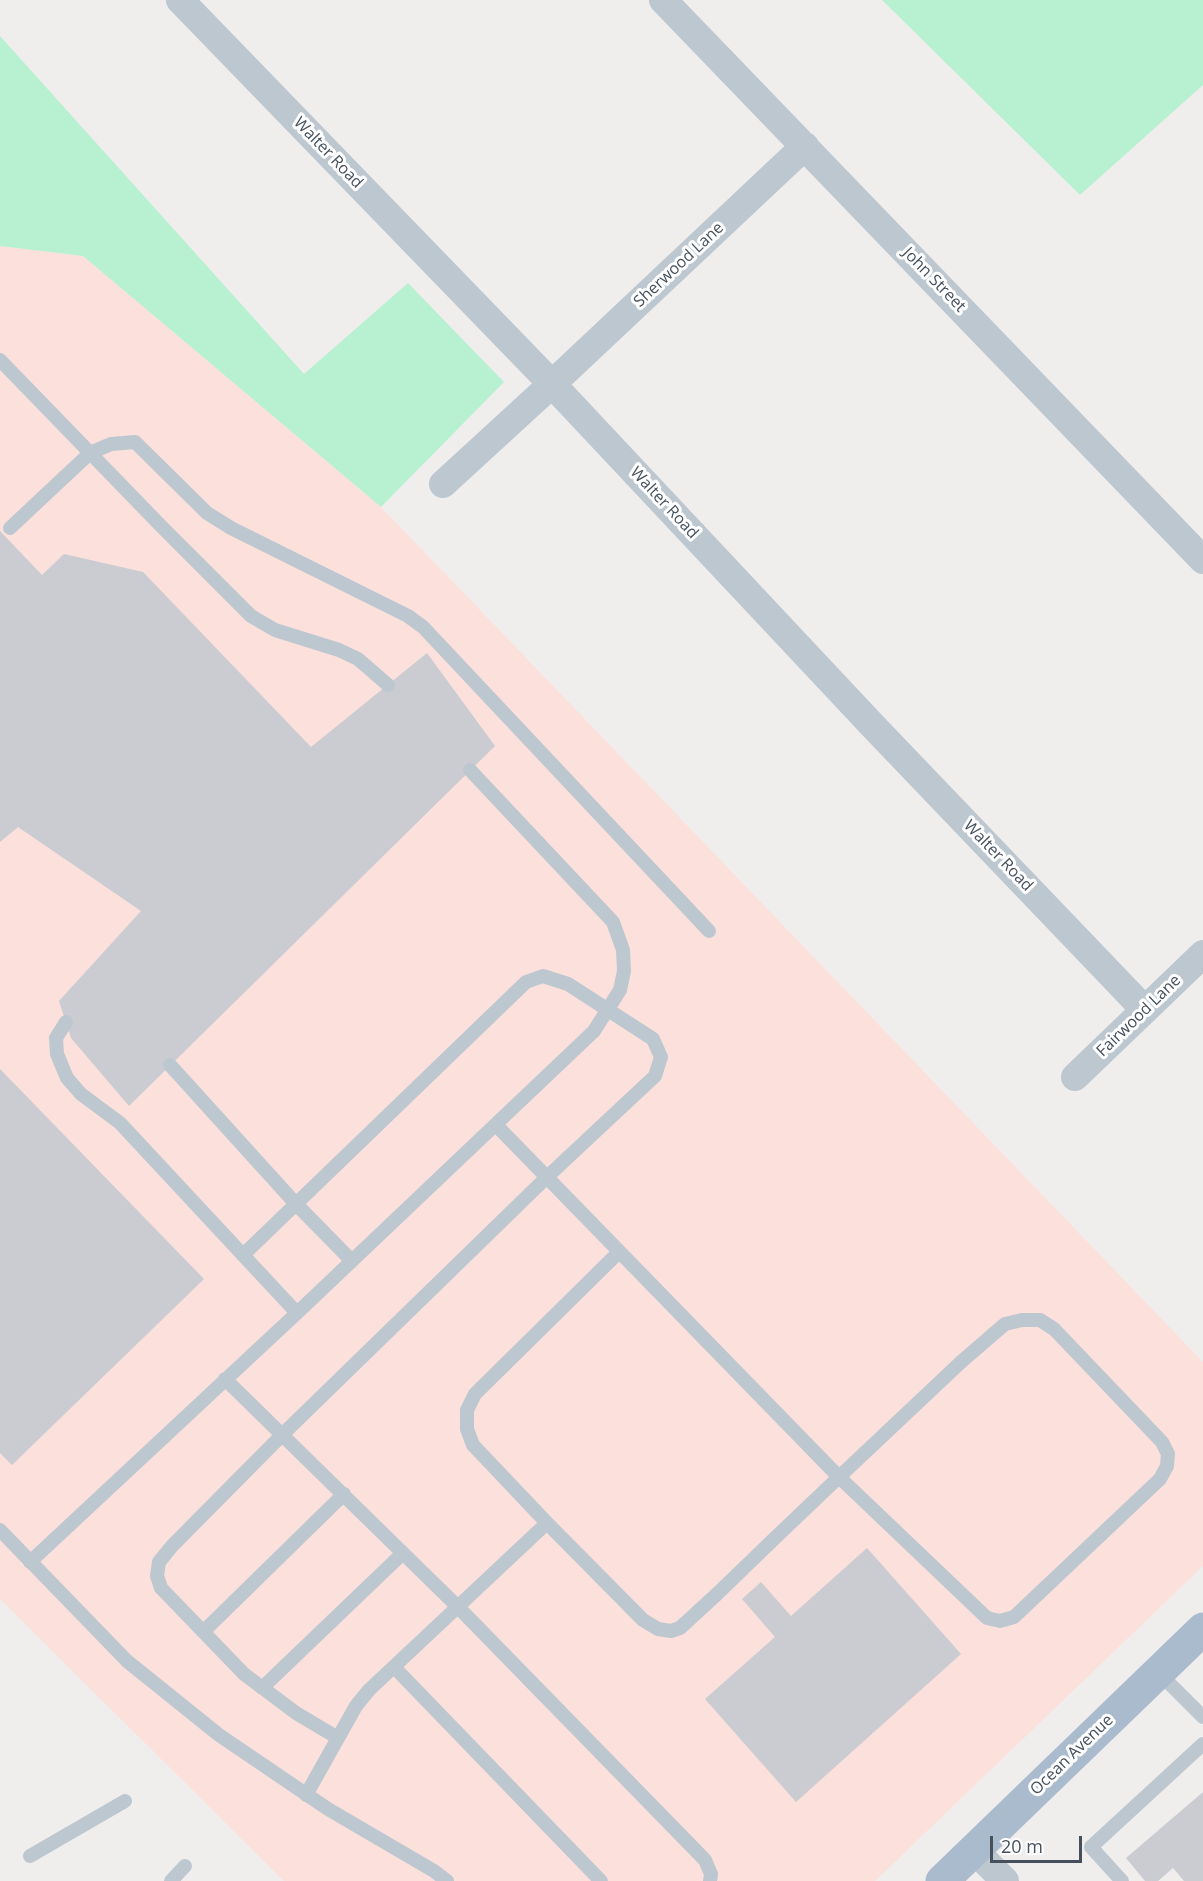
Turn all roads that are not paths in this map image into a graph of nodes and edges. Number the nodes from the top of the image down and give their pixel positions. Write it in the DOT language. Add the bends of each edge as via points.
graph roads {
  1 [pos="180,0"];
  2 [pos="663,0"];
  3 [pos="805,146"];
  4 [pos="0,360"];
  5 [pos="552,384"];
  6 [pos="90,453"];
  7 [pos="443,484"];
  8 [pos="10,528"];
  9 [pos="1203,560"];
  10 [pos="388,685"];
  11 [pos="470,770"];
  12 [pos="709,931"];
  13 [pos="1203,954"];
  14 [pos="609,1010"];
  15 [pos="1145,1010"];
  16 [pos="66,1022"];
  17 [pos="170,1065"];
  18 [pos="1075,1077"];
  19 [pos="495,1125"];
  20 [pos="547,1177"];
  21 [pos="296,1204"];
  22 [pos="619,1252"];
  23 [pos="243,1256"];
  24 [pos="351,1260"];
  25 [pos="297,1313"];
  26 [pos="225,1379"];
  27 [pos="283,1434"];
  28 [pos="839,1477"];
  29 [pos="344,1494"];
  30 [pos="547,1523"];
  31 [pos="0,1530"];
  32 [pos="403,1552"];
  33 [pos="30,1562"];
  34 [pos="458,1607"];
  35 [pos="1203,1629"];
  36 [pos="204,1631"];
  37 [pos="394,1667"];
  38 [pos="1158,1672"];
  39 [pos="262,1688"];
  40 [pos="1203,1717"];
  41 [pos="338,1738"];
  42 [pos="1203,1744"];
  43 [pos="306,1795"];
  44 [pos="125,1801"];
  45 [pos="974,1850"];
  46 [pos="30,1856"];
  47 [pos="185,1866"];
  48 [pos="171,1881"];
  49 [pos="447,1881"];
  50 [pos="601,1881"];
  51 [pos="710,1881"];
  52 [pos="942,1881"];
  53 [pos="1005,1881"];
  54 [pos="1122,1881"];
  1 -- 5 [label="street, Walter Road"];
  2 -- 3 [label="street, John Street"];
  3 -- 5 [label="street, Sherwood Lane"];
  3 -- 9 [label="street, John Street"];
  4 -- 6 [label="lane"];
  5 -- 7 [label="street, Sherwood Lane"];
  5 -- 15 [label="street, Walter Road"];
  6 -- 8 [label="lane"];
  6 -- 10 [label="lane" via="251,616 275,630 358,659"];
  6 -- 12 [label="lane" via="111,444 135,442 207,513 415,621"];
  11 -- 14 [label="lane" via="613,922 623,950 624,971 620,990"];
  13 -- 15 [label="street, Fairwood Lane"];
  14 -- 19 [label="lane" via="594,1031"];
  14 -- 20 [label="lane" via="654,1040 661,1057 655,1076"];
  14 -- 21 [label="lane" via="568,984 543,975 526,982"];
  15 -- 18 [label="street, Fairwood Lane"];
  16 -- 23 [label="lane" via="56,1038 57,1054 67,1078 81,1094 120,1123"];
  17 -- 21 [label="lane"];
  19 -- 20 [label="lane"];
  19 -- 24 [label="lane"];
  20 -- 22 [label="lane"];
  20 -- 27 [label="lane"];
  21 -- 23 [label="lane"];
  21 -- 24 [label="lane"];
  22 -- 28 [label="lane"];
  22 -- 30 [label="lane" via="475,1394 467,1410 467,1429 473,1444"];
  23 -- 25 [label="lane"];
  24 -- 25 [label="lane"];
  25 -- 26 [label="lane"];
  26 -- 27 [label="lane"];
  26 -- 33 [label="lane"];
  27 -- 29 [label="lane"];
  27 -- 36 [label="lane" via="159,1562 157,1576 161,1588"];
  28 -- 28 [label="lane" via="987,1338 1005,1324 1022,1320 1040,1320 1054,1329 1162,1442 1168,1454 1160,1479 1014,1617 1000,1621 979,1612"];
  28 -- 30 [label="lane" via="680,1628 671,1631 643,1620"];
  29 -- 32 [label="lane"];
  29 -- 36 [label="lane"];
  30 -- 34 [label="lane"];
  31 -- 33 [label="lane"];
  32 -- 34 [label="lane"];
  32 -- 39 [label="lane"];
  33 -- 43 [label="lane" via="127,1661 219,1736"];
  34 -- 37 [label="lane"];
  34 -- 51 [label="lane" via="705,1860"];
  35 -- 38 [label="main road, Ocean Avenue"];
  36 -- 39 [label="lane"];
  37 -- 41 [label="lane" via="356,1706"];
  37 -- 50 [label="lane"];
  38 -- 40 [label="lane"];
  38 -- 45 [label="main road, Ocean Avenue"];
  39 -- 41 [label="lane"];
  41 -- 43 [label="lane"];
  42 -- 54 [label="lane" via="1091,1847"];
  43 -- 49 [label="lane"];
  44 -- 46 [label="lane"];
  45 -- 52 [label="main road, Ocean Avenue"];
  45 -- 53 [label="street"];
  47 -- 48 [label="lane"];
}
